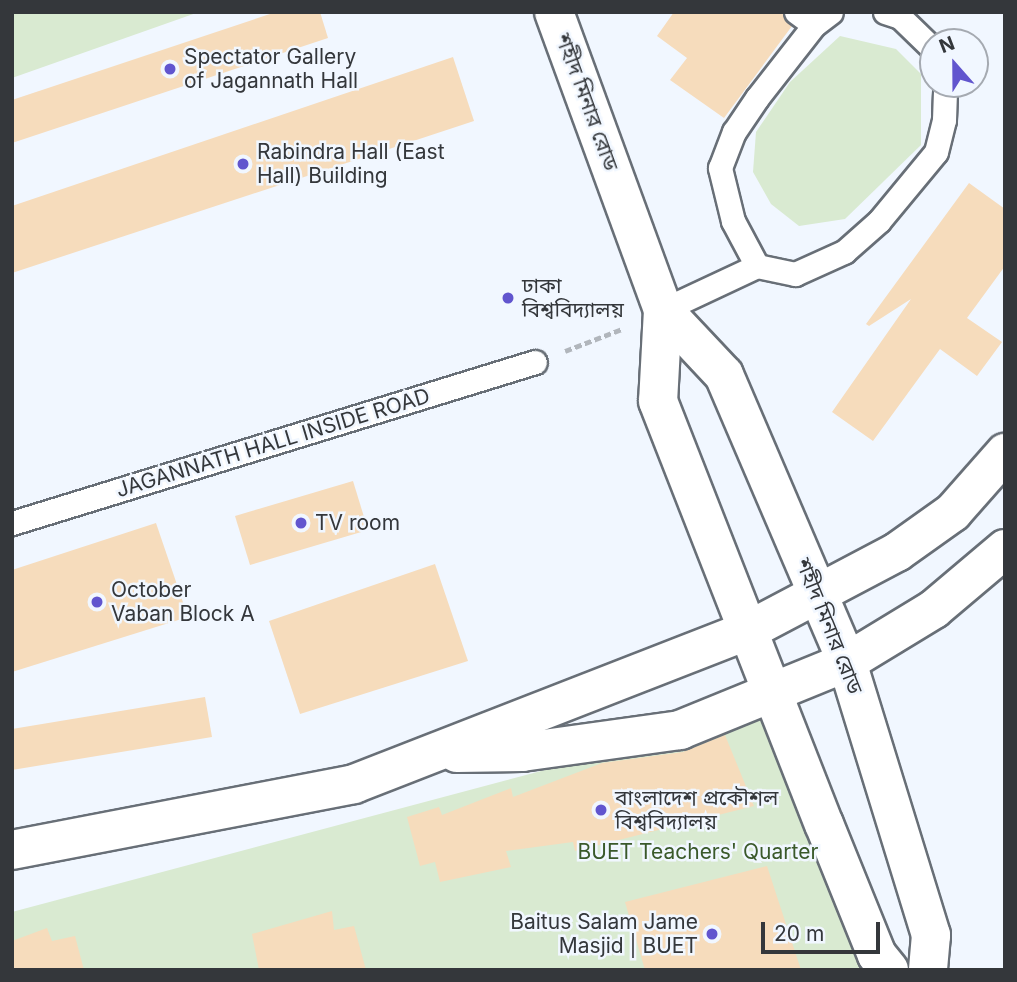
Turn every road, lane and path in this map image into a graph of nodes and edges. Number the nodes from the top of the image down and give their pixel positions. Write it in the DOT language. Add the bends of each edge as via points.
graph roads {
  1 [pos="554,12"];
  2 [pos="885,12"];
  3 [pos="814,17"];
  4 [pos="919,35"];
  5 [pos="945,98"];
  6 [pos="757,266"];
  7 [pos="663,310"];
  8 [pos="535,362"];
  9 [pos="1005,453"];
  10 [pos="12,523"];
  11 [pos="1005,549"];
  12 [pos="819,595"];
  13 [pos="751,629"];
  14 [pos="847,662"];
  15 [pos="775,694"];
  16 [pos="437,754"];
  17 [pos="12,850"];
  18 [pos="889,970"];
  19 [pos="928,970"];
  1 -- 7 [label="main road, শহীদ মিনার রোড"];
  2 -- 4 [label="lane" via="900,17"];
  3 -- 6 [label="lane" via="734,132 720,168 733,221"];
  5 -- 6 [label="lane" via="936,152 879,221 844,251 795,274"];
  6 -- 7 [label="lane"];
  7 -- 8 [label="path"];
  7 -- 12 [label="main road, শহীদ মিনার রোড" via="724,375"];
  7 -- 13 [label="main road, শহীদ মিনার রোড" via="658,401"];
  8 -- 10 [label="lane, JAGANNATH HALL INSIDE ROAD"];
  9 -- 12 [label="main road" via="953,512 898,552"];
  11 -- 14 [label="main road" via="934,609"];
  12 -- 13 [label="main road"];
  12 -- 14 [label="main road, শহীদ মিনার রোড"];
  13 -- 15 [label="main road, শহীদ মিনার রোড"];
  13 -- 16 [label="main road"];
  14 -- 15 [label="main road"];
  14 -- 19 [label="main road, শহীদ মিনার রোড" via="931,934"];
  15 -- 16 [label="main road" via="680,730 522,752"];
  15 -- 18 [label="main road, শহীদ মিনার রোড" via="867,931"];
  16 -- 17 [label="main road" via="354,784"];
}
